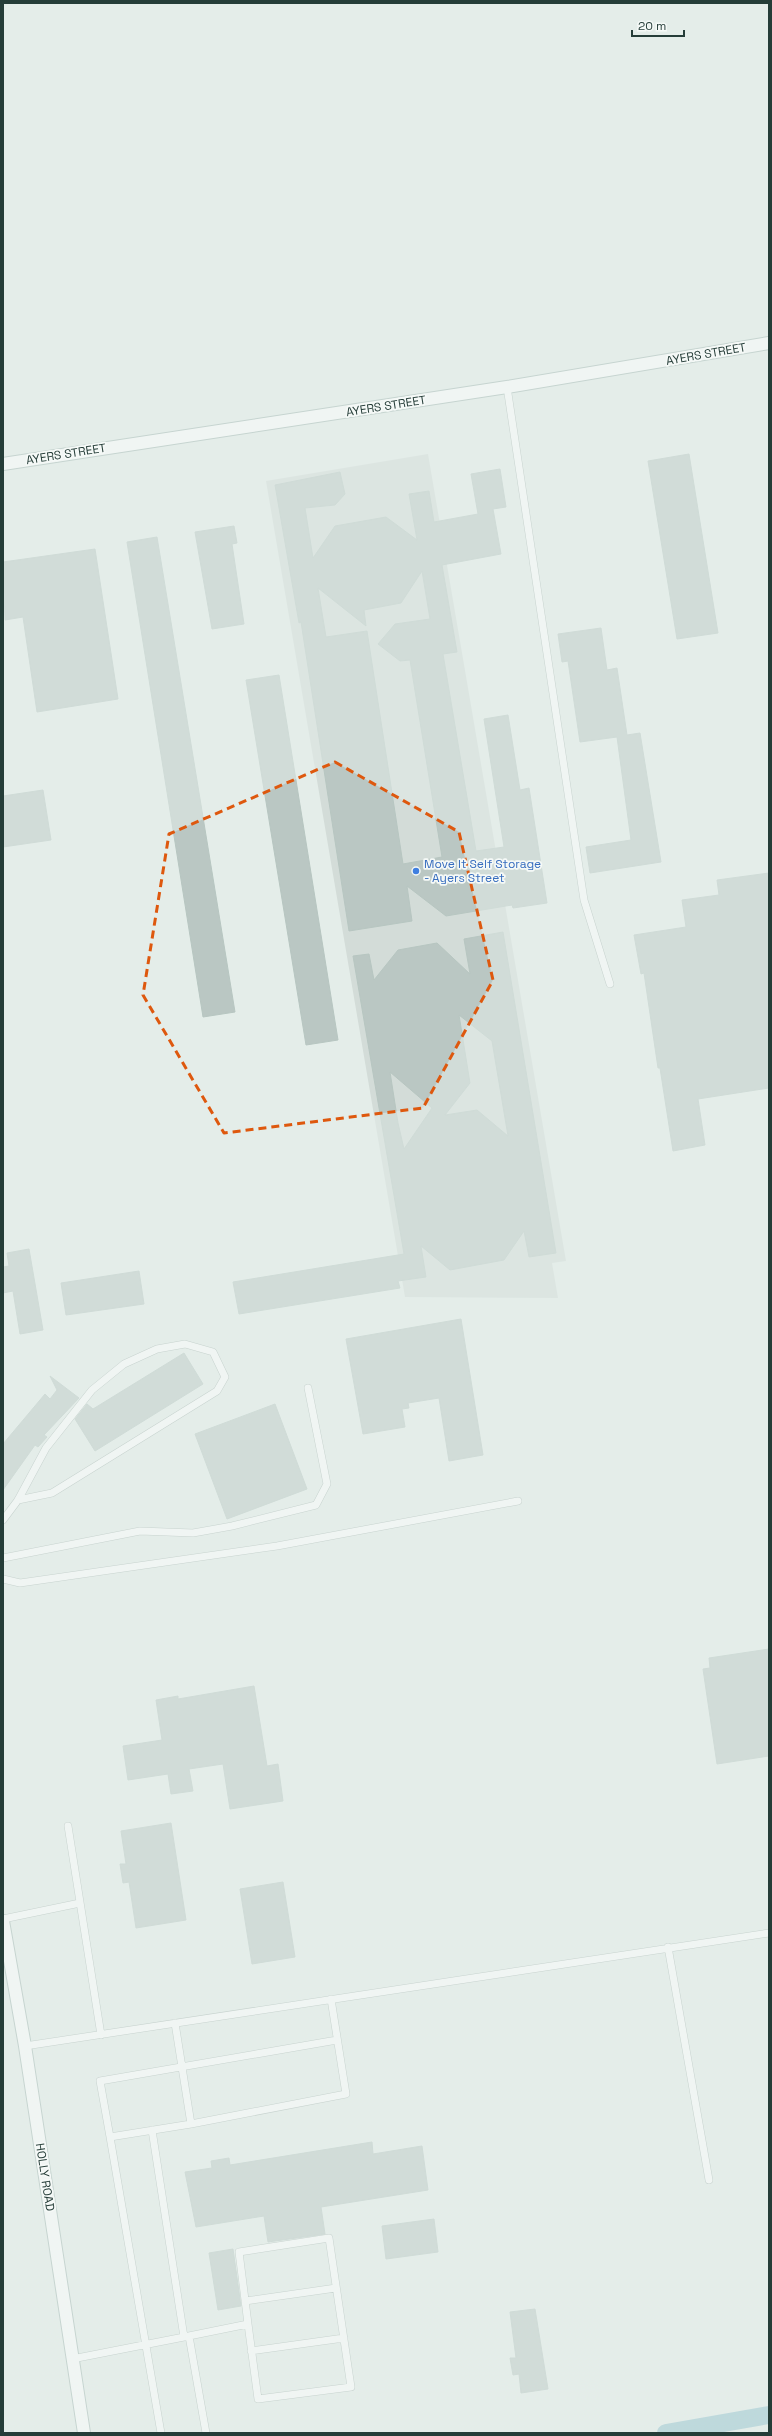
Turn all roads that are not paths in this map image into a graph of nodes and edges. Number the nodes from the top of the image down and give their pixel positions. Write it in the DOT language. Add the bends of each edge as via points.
graph roads {
  1 [pos="769,343"];
  2 [pos="507,387"];
  3 [pos="3,464"];
  4 [pos="610,984"];
  5 [pos="308,1388"];
  6 [pos="18,1500"];
  7 [pos="518,1501"];
  8 [pos="3,1520"];
  9 [pos="3,1558"];
  10 [pos="3,1579"];
  11 [pos="68,1826"];
  12 [pos="80,1903"];
  13 [pos="3,1920"];
  14 [pos="769,1933"];
  15 [pos="668,1947"];
  16 [pos="331,1999"];
  17 [pos="175,2023"];
  18 [pos="101,2034"];
  19 [pos="337,2040"];
  20 [pos="25,2046"];
  21 [pos="182,2066"];
  22 [pos="191,2124"];
  23 [pos="152,2130"];
  24 [pos="110,2137"];
  25 [pos="709,2180"];
  26 [pos="336,2288"];
  27 [pos="245,2301"];
  28 [pos="248,2324"];
  29 [pos="187,2336"];
  30 [pos="344,2338"];
  31 [pos="144,2345"];
  32 [pos="251,2351"];
  33 [pos="72,2358"];
  34 [pos="84,2433"];
  35 [pos="161,2433"];
  36 [pos="206,2433"];
  1 -- 2 [label="main road, AYERS STREET"];
  2 -- 3 [label="main road, AYERS STREET"];
  2 -- 4 [label="lane" via="584,900"];
  5 -- 9 [label="lane" via="327,1484 316,1505 201,1532 140,1531"];
  6 -- 6 [label="lane" via="46,1448 92,1390 124,1364 156,1349 185,1344 213,1352 225,1377 217,1391 52,1493"];
  6 -- 8 [label="lane"];
  7 -- 10 [label="lane" via="277,1546 20,1583"];
  11 -- 12 [label="lane"];
  12 -- 13 [label="lane"];
  12 -- 18 [label="lane"];
  13 -- 20 [label="main road, HOLLY ROAD"];
  14 -- 15 [label="lane"];
  15 -- 16 [label="lane"];
  15 -- 25 [label="lane"];
  16 -- 17 [label="lane"];
  16 -- 19 [label="lane"];
  17 -- 18 [label="lane"];
  17 -- 21 [label="lane"];
  18 -- 20 [label="lane"];
  19 -- 21 [label="lane"];
  19 -- 22 [label="lane" via="346,2094"];
  20 -- 33 [label="main road, HOLLY ROAD"];
  21 -- 22 [label="lane"];
  21 -- 24 [label="lane" via="100,2081"];
  22 -- 23 [label="lane"];
  23 -- 24 [label="lane"];
  23 -- 29 [label="lane"];
  24 -- 31 [label="lane"];
  26 -- 27 [label="lane"];
  26 -- 27 [label="lane" via="329,2238 239,2252"];
  26 -- 30 [label="lane"];
  27 -- 28 [label="lane"];
  28 -- 29 [label="lane"];
  28 -- 32 [label="lane"];
  29 -- 31 [label="lane"];
  29 -- 36 [label="lane"];
  30 -- 32 [label="lane"];
  30 -- 32 [label="lane" via="351,2387 258,2400"];
  31 -- 33 [label="lane"];
  31 -- 35 [label="lane"];
  33 -- 34 [label="main road, HOLLY ROAD"];
}
